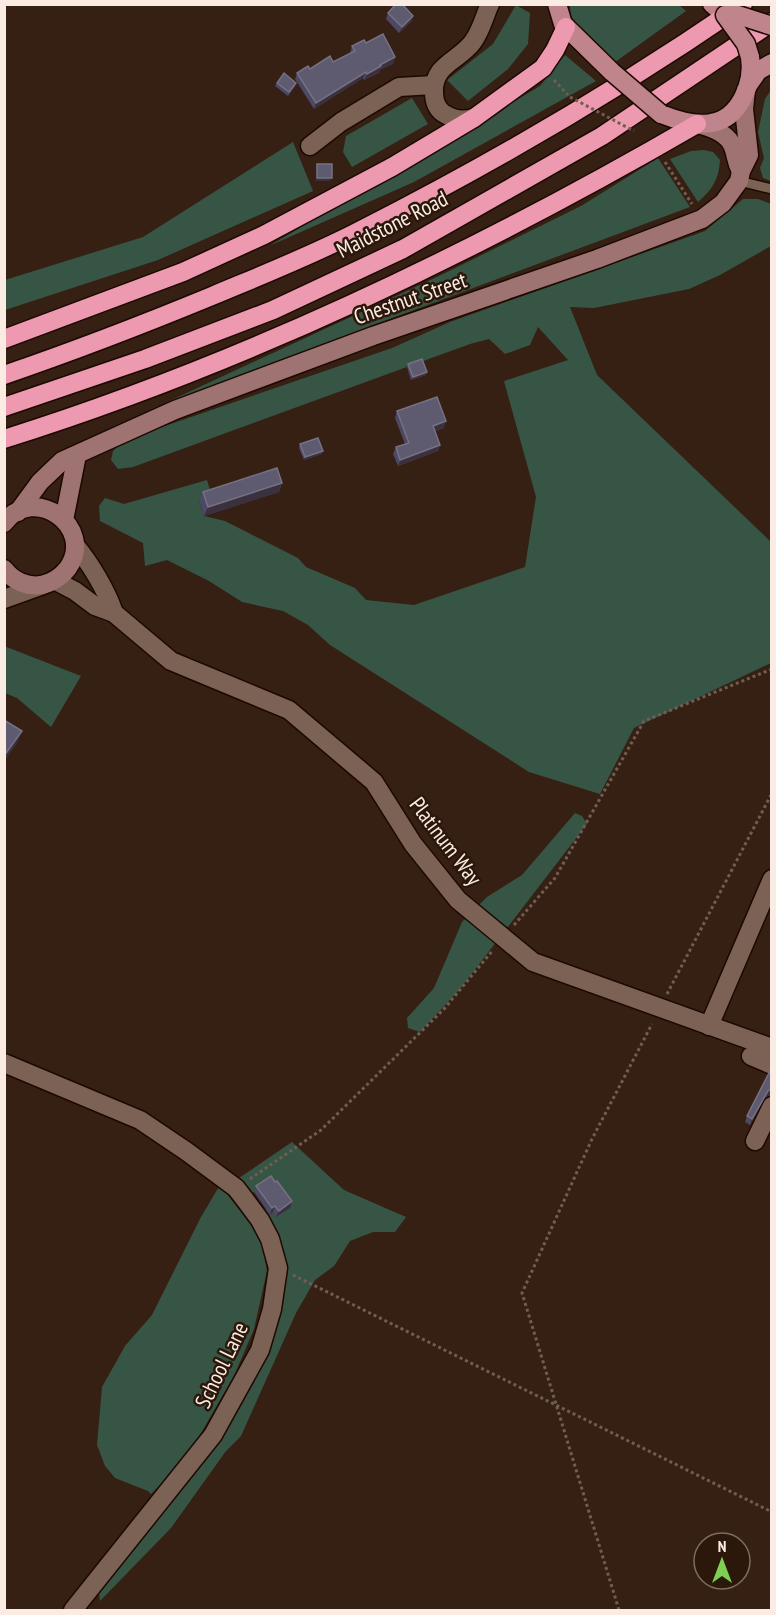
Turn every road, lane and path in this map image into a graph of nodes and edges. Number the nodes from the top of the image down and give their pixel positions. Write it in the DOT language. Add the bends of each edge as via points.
graph roads {
  1 [pos="490,4"];
  2 [pos="549,4"];
  3 [pos="743,4"];
  4 [pos="717,9"];
  5 [pos="561,18"];
  6 [pos="771,24"];
  7 [pos="771,63"];
  8 [pos="543,68"];
  9 [pos="434,85"];
  10 [pos="747,87"];
  11 [pos="474,118"];
  12 [pos="703,124"];
  13 [pos="310,146"];
  14 [pos="655,148"];
  15 [pos="740,176"];
  16 [pos="771,189"];
  17 [pos="702,219"];
  18 [pos="4,339"];
  19 [pos="4,375"];
  20 [pos="4,407"];
  21 [pos="4,439"];
  22 [pos="77,455"];
  23 [pos="11,518"];
  24 [pos="64,520"];
  25 [pos="75,546"];
  26 [pos="4,569"];
  27 [pos="49,583"];
  28 [pos="4,599"];
  29 [pos="114,613"];
  30 [pos="771,793"];
  31 [pos="771,883"];
  32 [pos="663,1002"];
  33 [pos="652,1023"];
  34 [pos="709,1026"];
  35 [pos="771,1048"];
  36 [pos="751,1056"];
  37 [pos="4,1063"];
  38 [pos="771,1065"];
  39 [pos="771,1106"];
  40 [pos="755,1141"];
  41 [pos="278,1268"];
  42 [pos="556,1406"];
  43 [pos="771,1512"];
  44 [pos="73,1611"];
  45 [pos="619,1611"];
  1 -- 9 [label="street" via="476,39 442,68"];
  2 -- 5 [label="main road"];
  3 -- 19 [label="highway, Maidstone Road" via="663,59 517,147 359,231 173,312"];
  4 -- 6 [label="main road, bridge"];
  4 -- 10 [label="main road, bridge" via="746,44 750,57"];
  5 -- 8 [label="highway" via="555,51"];
  5 -- 12 [label="main road, bridge" via="612,72 660,114"];
  6 -- 20 [label="highway, Maidstone Road" via="602,136 403,249 273,310"];
  7 -- 10 [label="main road" via="758,71"];
  8 -- 11 [label="highway"];
  8 -- 14 [label="path, bridge" via="570,97 634,131"];
  9 -- 11 [label="street" via="435,102 442,112 461,121"];
  9 -- 13 [label="street" via="399,87"];
  10 -- 12 [label="main road" via="733,111 721,120"];
  10 -- 15 [label="street, Chestnut Street" via="744,109 750,150"];
  11 -- 18 [label="highway" via="264,235 183,272"];
  12 -- 14 [label="highway"];
  12 -- 15 [label="street" via="726,137 733,147"];
  14 -- 17 [label="path"];
  14 -- 21 [label="highway" via="533,215 255,347"];
  15 -- 16 [label="lane"];
  15 -- 17 [label="street, Chestnut Street" via="723,203"];
  17 -- 22 [label="street, Chestnut Street" via="175,410"];
  22 -- 23 [label="street, Chestnut Street" via="62,461 40,482"];
  22 -- 24 [label="street"];
  23 -- 24 [label="street" via="30,508 42,508"];
  24 -- 25 [label="street"];
  25 -- 27 [label="street" via="69,566"];
  25 -- 29 [label="street, Platinum Way" via="85,557"];
  26 -- 27 [label="street" via="18,582"];
  27 -- 28 [label="street"];
  27 -- 29 [label="street, Platinum Way" via="75,591 95,606"];
  29 -- 34 [label="street, Platinum Way" via="171,661 289,710 374,782 414,844 458,900 533,962"];
  30 -- 32 [label="path"];
  31 -- 34 [label="street"];
  33 -- 42 [label="path" via="592,1139 522,1293"];
  34 -- 35 [label="street, Platinum Way"];
  36 -- 38 [label="street"];
  37 -- 41 [label="street, School Lane" via="140,1120 195,1157 236,1188 246,1201 270,1239"];
  39 -- 40 [label="street"];
  41 -- 42 [label="path"];
  41 -- 44 [label="street, School Lane" via="272,1310 260,1350 213,1435"];
  42 -- 43 [label="path"];
  42 -- 45 [label="path"];
}
